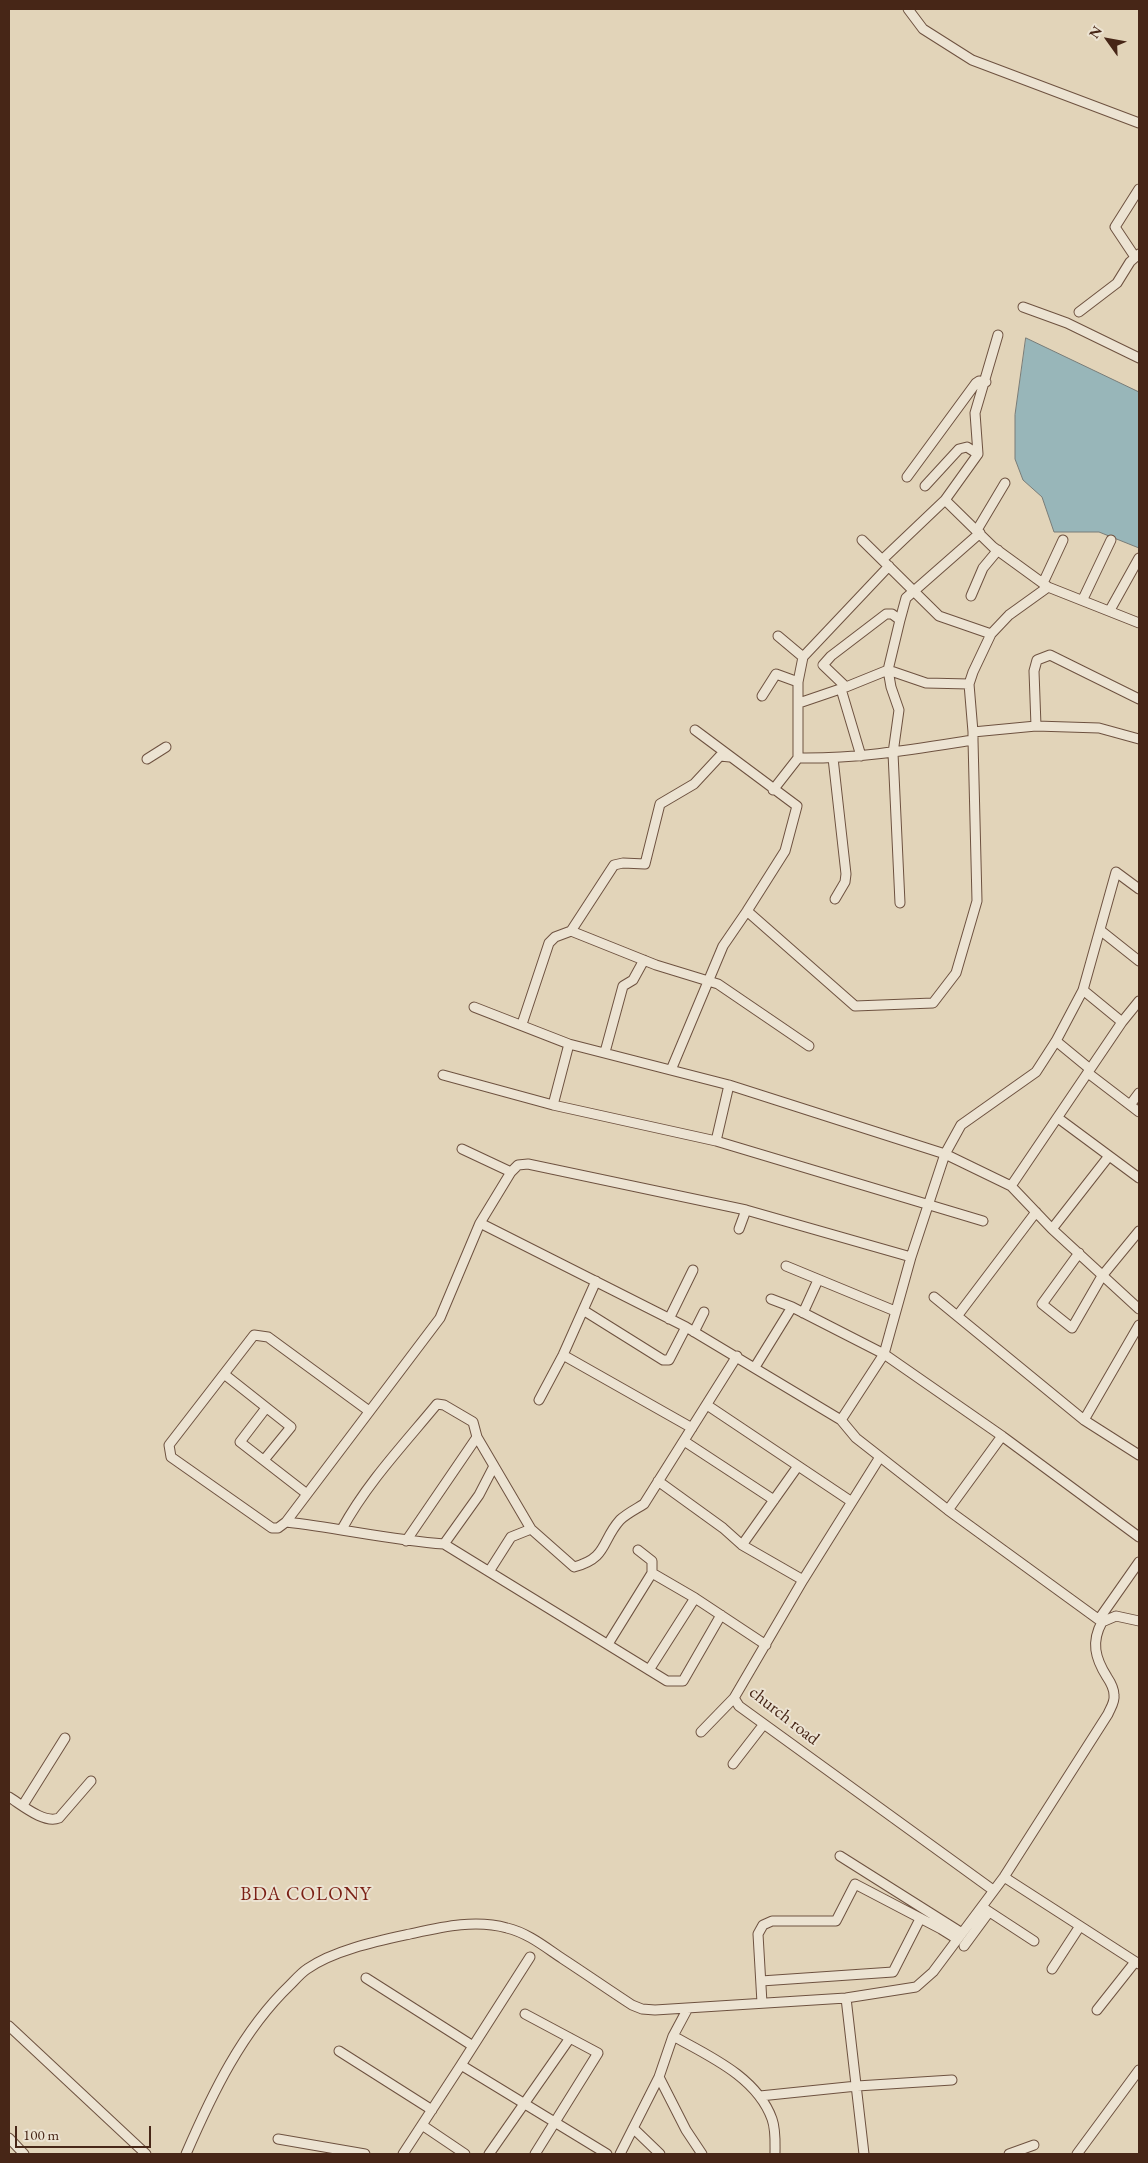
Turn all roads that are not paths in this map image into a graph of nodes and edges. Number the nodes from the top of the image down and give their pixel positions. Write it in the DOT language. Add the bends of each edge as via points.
graph roads {
  1 [pos="908,9"];
  2 [pos="1139,123"];
  3 [pos="1139,189"];
  4 [pos="1137,256"];
  5 [pos="1023,307"];
  6 [pos="1079,312"];
  7 [pos="998,335"];
  8 [pos="1139,358"];
  9 [pos="986,382"];
  10 [pos="978,454"];
  11 [pos="907,477"];
  12 [pos="1005,483"];
  13 [pos="925,486"];
  14 [pos="945,500"];
  15 [pos="979,531"];
  16 [pos="862,540"];
  17 [pos="1064,540"];
  18 [pos="1111,540"];
  19 [pos="998,550"];
  20 [pos="886,562"];
  21 [pos="1138,563"];
  22 [pos="1046,585"];
  23 [pos="913,591"];
  24 [pos="971,596"];
  25 [pos="1083,599"];
  26 [pos="1110,610"];
  27 [pos="900,620"];
  28 [pos="1139,623"];
  29 [pos="991,634"];
  30 [pos="778,636"];
  31 [pos="803,657"];
  32 [pos="888,670"];
  33 [pos="798,682"];
  34 [pos="969,684"];
  35 [pos="844,688"];
  36 [pos="762,696"];
  37 [pos="1139,699"];
  38 [pos="799,703"];
  39 [pos="1036,726"];
  40 [pos="695,730"];
  41 [pos="973,736"];
  42 [pos="1139,739"];
  43 [pos="166,747"];
  44 [pos="892,753"];
  45 [pos="861,756"];
  46 [pos="730,757"];
  47 [pos="798,758"];
  48 [pos="833,758"];
  49 [pos="147,759"];
  50 [pos="773,790"];
  51 [pos="1139,889"];
  52 [pos="835,899"];
  53 [pos="900,903"];
  54 [pos="748,911"];
  55 [pos="1100,930"];
  56 [pos="571,931"];
  57 [pos="644,960"];
  58 [pos="1139,961"];
  59 [pos="708,980"];
  60 [pos="1083,990"];
  61 [pos="1139,1001"];
  62 [pos="474,1007"];
  63 [pos="1122,1022"];
  64 [pos="522,1024"];
  65 [pos="1056,1041"];
  66 [pos="569,1044"];
  67 [pos="809,1046"];
  68 [pos="605,1052"];
  69 [pos="671,1070"];
  70 [pos="1089,1071"];
  71 [pos="443,1075"];
  72 [pos="729,1085"];
  73 [pos="1139,1093"];
  74 [pos="553,1105"];
  75 [pos="1130,1105"];
  76 [pos="1139,1112"];
  77 [pos="1058,1118"];
  78 [pos="716,1141"];
  79 [pos="462,1149"];
  80 [pos="945,1154"];
  81 [pos="1109,1156"];
  82 [pos="511,1172"];
  83 [pos="1139,1178"];
  84 [pos="1011,1186"];
  85 [pos="929,1205"];
  86 [pos="746,1210"];
  87 [pos="1036,1212"];
  88 [pos="983,1221"];
  89 [pos="480,1223"];
  90 [pos="740,1229"];
  91 [pos="1052,1229"];
  92 [pos="1139,1231"];
  93 [pos="1079,1253"];
  94 [pos="911,1257"];
  95 [pos="786,1266"];
  96 [pos="693,1270"];
  97 [pos="1102,1276"];
  98 [pos="818,1280"];
  99 [pos="596,1282"];
  100 [pos="934,1297"];
  101 [pos="771,1299"];
  102 [pos="792,1307"];
  103 [pos="1139,1309"];
  104 [pos="583,1310"];
  105 [pos="895,1311"];
  106 [pos="704,1312"];
  107 [pos="803,1313"];
  108 [pos="958,1315"];
  109 [pos="670,1319"];
  110 [pos="1139,1325"];
  111 [pos="690,1330"];
  112 [pos="884,1354"];
  113 [pos="563,1355"];
  114 [pos="737,1356"];
  115 [pos="755,1367"];
  116 [pos="224,1374"];
  117 [pos="538,1400"];
  118 [pos="707,1405"];
  119 [pos="266,1408"];
  120 [pos="369,1411"];
  121 [pos="841,1420"];
  122 [pos="1084,1420"];
  123 [pos="692,1428"];
  124 [pos="1002,1436"];
  125 [pos="477,1437"];
  126 [pos="684,1440"];
  127 [pos="1139,1455"];
  128 [pos="880,1457"];
  129 [pos="264,1460"];
  130 [pos="494,1466"];
  131 [pos="798,1466"];
  132 [pos="658,1481"];
  133 [pos="307,1494"];
  134 [pos="774,1500"];
  135 [pos="852,1502"];
  136 [pos="948,1510"];
  137 [pos="286,1522"];
  138 [pos="342,1529"];
  139 [pos="531,1529"];
  140 [pos="1139,1537"];
  141 [pos="406,1541"];
  142 [pos="444,1544"];
  143 [pos="742,1545"];
  144 [pos="638,1550"];
  145 [pos="1139,1562"];
  146 [pos="490,1570"];
  147 [pos="652,1573"];
  148 [pos="804,1580"];
  149 [pos="695,1598"];
  150 [pos="720,1615"];
  151 [pos="1101,1620"];
  152 [pos="1139,1621"];
  153 [pos="608,1644"];
  154 [pos="766,1645"];
  155 [pos="649,1670"];
  156 [pos="734,1698"];
  157 [pos="764,1724"];
  158 [pos="701,1732"];
  159 [pos="65,1738"];
  160 [pos="733,1764"];
  161 [pos="92,1781"];
  162 [pos="9,1797"];
  163 [pos="23,1805"];
  164 [pos="840,1856"];
  165 [pos="1004,1877"];
  166 [pos="994,1890"];
  167 [pos="986,1910"];
  168 [pos="920,1919"];
  169 [pos="1080,1926"];
  170 [pos="961,1939"];
  171 [pos="1034,1941"];
  172 [pos="530,1957"];
  173 [pos="1137,1963"];
  174 [pos="1052,1969"];
  175 [pos="366,1978"];
  176 [pos="761,1982"];
  177 [pos="846,1998"];
  178 [pos="762,2003"];
  179 [pos="688,2008"];
  180 [pos="1097,2010"];
  181 [pos="525,2014"];
  182 [pos="9,2026"];
  183 [pos="673,2036"];
  184 [pos="570,2038"];
  185 [pos="473,2046"];
  186 [pos="339,2051"];
  187 [pos="461,2065"];
  188 [pos="1139,2070"];
  189 [pos="658,2077"];
  190 [pos="952,2080"];
  191 [pos="857,2086"];
  192 [pos="760,2096"];
  193 [pos="524,2104"];
  194 [pos="432,2110"];
  195 [pos="556,2123"];
  196 [pos="422,2125"];
  197 [pos="633,2128"];
  198 [pos="9,2138"];
  199 [pos="278,2139"];
  200 [pos="1034,2145"];
  201 [pos="24,2154"];
  202 [pos="146,2154"];
  203 [pos="186,2154"];
  204 [pos="365,2154"];
  205 [pos="403,2154"];
  206 [pos="465,2154"];
  207 [pos="489,2154"];
  208 [pos="535,2154"];
  209 [pos="607,2154"];
  210 [pos="620,2154"];
  211 [pos="660,2154"];
  212 [pos="702,2154"];
  213 [pos="775,2154"];
  214 [pos="864,2154"];
  215 [pos="1009,2154"];
  216 [pos="1077,2154"];
  1 -- 2 [label="street" via="923,29 972,60"];
  3 -- 4 [label="street" via="1115,227"];
  4 -- 6 [label="street" via="1117,283"];
  5 -- 8 [label="street" via="1067,323"];
  7 -- 9 [label="street"];
  9 -- 10 [label="street" via="975,413"];
  9 -- 11 [label="street" via="979,381 973,387"];
  10 -- 13 [label="street" via="962,447"];
  10 -- 14 [label="street"];
  12 -- 15 [label="street"];
  14 -- 15 [label="street"];
  14 -- 20 [label="street"];
  15 -- 19 [label="street"];
  15 -- 23 [label="street"];
  16 -- 20 [label="street"];
  17 -- 22 [label="street"];
  18 -- 25 [label="street"];
  19 -- 22 [label="street"];
  19 -- 24 [label="street" via="983,568"];
  20 -- 23 [label="street"];
  20 -- 31 [label="street"];
  21 -- 26 [label="street"];
  22 -- 25 [label="street"];
  22 -- 29 [label="street"];
  23 -- 27 [label="street" via="906,598"];
  23 -- 29 [label="street" via="939,616"];
  25 -- 26 [label="street"];
  26 -- 28 [label="street"];
  27 -- 32 [label="street"];
  27 -- 35 [label="street" via="886,614 823,664"];
  29 -- 34 [label="street"];
  30 -- 31 [label="street"];
  31 -- 33 [label="street"];
  32 -- 34 [label="street" via="926,683"];
  32 -- 35 [label="street"];
  32 -- 44 [label="street" via="899,710"];
  33 -- 36 [label="street" via="776,674"];
  33 -- 38 [label="street"];
  34 -- 41 [label="street"];
  35 -- 38 [label="street"];
  35 -- 45 [label="street"];
  37 -- 39 [label="street" via="1050,655 1037,660 1034,671"];
  38 -- 47 [label="street"];
  39 -- 41 [label="street"];
  39 -- 42 [label="street" via="1098,728"];
  40 -- 46 [label="street"];
  41 -- 44 [label="street"];
  41 -- 54 [label="street" via="977,900 956,973 933,1003 856,1006"];
  43 -- 49 [label="street"];
  44 -- 45 [label="street"];
  44 -- 53 [label="street"];
  45 -- 48 [label="street"];
  46 -- 50 [label="street"];
  46 -- 56 [label="street" via="720,756 694,784 660,804 645,864 623,862 614,865"];
  47 -- 48 [label="street"];
  47 -- 50 [label="street"];
  48 -- 52 [label="street" via="846,874"];
  50 -- 54 [label="street" via="797,806 785,852"];
  51 -- 55 [label="street" via="1116,872"];
  54 -- 59 [label="street" via="723,946"];
  55 -- 58 [label="street"];
  55 -- 60 [label="street"];
  56 -- 57 [label="street"];
  56 -- 64 [label="street" via="549,943"];
  57 -- 59 [label="street"];
  57 -- 68 [label="street" via="633,980 623,986"];
  59 -- 67 [label="street"];
  59 -- 69 [label="street"];
  60 -- 63 [label="street"];
  60 -- 65 [label="street"];
  61 -- 63 [label="street"];
  62 -- 64 [label="street"];
  63 -- 70 [label="street"];
  64 -- 66 [label="street"];
  65 -- 70 [label="street"];
  65 -- 80 [label="street" via="1036,1072 961,1125"];
  66 -- 68 [label="street"];
  66 -- 74 [label="street"];
  68 -- 69 [label="street"];
  69 -- 72 [label="street"];
  70 -- 75 [label="street"];
  70 -- 77 [label="street"];
  71 -- 74 [label="street"];
  72 -- 78 [label="street"];
  72 -- 80 [label="street"];
  73 -- 75 [label="street"];
  74 -- 78 [label="street"];
  75 -- 76 [label="street"];
  77 -- 81 [label="street"];
  77 -- 84 [label="street"];
  78 -- 85 [label="street"];
  79 -- 82 [label="street"];
  80 -- 84 [label="street"];
  80 -- 85 [label="street"];
  81 -- 83 [label="street"];
  81 -- 91 [label="street"];
  82 -- 86 [label="street" via="518,1165 528,1164"];
  82 -- 89 [label="street"];
  84 -- 87 [label="street"];
  85 -- 88 [label="street"];
  85 -- 94 [label="street"];
  86 -- 90 [label="street"];
  86 -- 94 [label="street"];
  87 -- 91 [label="street"];
  87 -- 108 [label="street"];
  89 -- 99 [label="street"];
  89 -- 120 [label="street" via="440,1318"];
  91 -- 93 [label="street"];
  92 -- 97 [label="street"];
  93 -- 97 [label="street"];
  93 -- 97 [label="street" via="1042,1304 1072,1328"];
  94 -- 105 [label="street"];
  95 -- 98 [label="street"];
  96 -- 109 [label="street"];
  97 -- 103 [label="street"];
  98 -- 105 [label="street"];
  98 -- 107 [label="street"];
  99 -- 104 [label="street"];
  99 -- 109 [label="street"];
  100 -- 108 [label="street"];
  101 -- 102 [label="street"];
  102 -- 107 [label="street"];
  102 -- 115 [label="street"];
  104 -- 111 [label="street" via="663,1360 669,1360"];
  104 -- 113 [label="street"];
  105 -- 112 [label="street"];
  106 -- 111 [label="street"];
  107 -- 112 [label="street"];
  108 -- 122 [label="street"];
  109 -- 111 [label="street"];
  110 -- 122 [label="street"];
  111 -- 114 [label="street"];
  112 -- 121 [label="street"];
  112 -- 124 [label="street"];
  113 -- 117 [label="street"];
  113 -- 123 [label="street"];
  114 -- 115 [label="street"];
  114 -- 118 [label="street"];
  115 -- 121 [label="street"];
  116 -- 119 [label="street"];
  116 -- 120 [label="street" via="254,1335 268,1337"];
  116 -- 137 [label="street" via="168,1445 171,1457 272,1528"];
  118 -- 123 [label="street"];
  118 -- 131 [label="street"];
  119 -- 129 [label="street" via="240,1442"];
  119 -- 129 [label="street" via="291,1427"];
  120 -- 133 [label="street"];
  121 -- 128 [label="street" via="856,1438"];
  122 -- 127 [label="street"];
  123 -- 126 [label="street"];
  124 -- 136 [label="street"];
  124 -- 140 [label="street"];
  125 -- 130 [label="street"];
  125 -- 138 [label="street" via="473,1422 444,1404 437,1404 355,1504"];
  125 -- 141 [label="street"];
  126 -- 132 [label="street"];
  126 -- 134 [label="street"];
  128 -- 135 [label="street, church road"];
  128 -- 136 [label="street"];
  129 -- 133 [label="street"];
  130 -- 139 [label="street"];
  130 -- 142 [label="street" via="478,1496"];
  131 -- 134 [label="street"];
  131 -- 135 [label="street"];
  132 -- 139 [label="street" via="644,1504 620,1520 597,1557 586,1564 574,1567"];
  132 -- 143 [label="street"];
  133 -- 137 [label="street"];
  134 -- 143 [label="street"];
  135 -- 148 [label="street, church road"];
  136 -- 151 [label="street"];
  137 -- 138 [label="street"];
  138 -- 141 [label="street"];
  139 -- 146 [label="street" via="511,1537"];
  141 -- 142 [label="street"];
  142 -- 146 [label="street"];
  143 -- 148 [label="street"];
  144 -- 147 [label="street" via="652,1561"];
  145 -- 151 [label="street"];
  146 -- 153 [label="street"];
  147 -- 149 [label="street"];
  147 -- 153 [label="street"];
  148 -- 154 [label="street, church road"];
  149 -- 150 [label="street"];
  149 -- 155 [label="street"];
  150 -- 154 [label="street"];
  150 -- 155 [label="street" via="683,1680 667,1681"];
  151 -- 152 [label="street" via="1116,1616"];
  151 -- 165 [label="street" via="1094,1648 1112,1684 1114,1702"];
  153 -- 155 [label="street"];
  154 -- 156 [label="street, church road"];
  156 -- 157 [label="street, church road"];
  156 -- 158 [label="street"];
  157 -- 160 [label="street"];
  157 -- 166 [label="street, church road"];
  159 -- 163 [label="street"];
  161 -- 163 [label="street" via="56,1820 45,1818"];
  162 -- 163 [label="street"];
  164 -- 170 [label="street"];
  165 -- 166 [label="street"];
  165 -- 169 [label="street"];
  166 -- 167 [label="street"];
  167 -- 170 [label="street"];
  167 -- 170 [label="street"];
  167 -- 171 [label="street"];
  168 -- 170 [label="street"];
  168 -- 176 [label="street" via="893,1972"];
  168 -- 176 [label="street" via="854,1884 836,1921 772,1921 763,1925 758,1934"];
  169 -- 173 [label="street"];
  169 -- 174 [label="street"];
  170 -- 177 [label="street" via="934,1972 916,1987"];
  172 -- 185 [label="street"];
  173 -- 180 [label="street"];
  175 -- 185 [label="street"];
  176 -- 178 [label="street"];
  177 -- 178 [label="street"];
  177 -- 191 [label="street"];
  178 -- 179 [label="street"];
  179 -- 183 [label="street"];
  179 -- 203 [label="street" via="655,2010 632,2005 538,1942 522,1933 490,1924 462,1924 387,1939 314,1965 276,1998 228,2069"];
  181 -- 184 [label="street"];
  182 -- 202 [label="street"];
  183 -- 189 [label="street"];
  183 -- 192 [label="street" via="740,2076"];
  184 -- 193 [label="street"];
  184 -- 195 [label="street" via="598,2053"];
  185 -- 187 [label="street"];
  186 -- 194 [label="street"];
  187 -- 193 [label="street"];
  187 -- 194 [label="street"];
  188 -- 216 [label="street"];
  189 -- 197 [label="street"];
  189 -- 212 [label="street"];
  190 -- 191 [label="street"];
  191 -- 192 [label="street"];
  191 -- 214 [label="street"];
  192 -- 213 [label="street" via="772,2119"];
  193 -- 195 [label="street"];
  193 -- 207 [label="street"];
  194 -- 196 [label="street"];
  195 -- 208 [label="street"];
  195 -- 209 [label="street"];
  196 -- 205 [label="street"];
  196 -- 206 [label="street"];
  197 -- 210 [label="street"];
  197 -- 211 [label="street"];
  198 -- 201 [label="street"];
  199 -- 204 [label="street"];
  200 -- 215 [label="street"];
}
